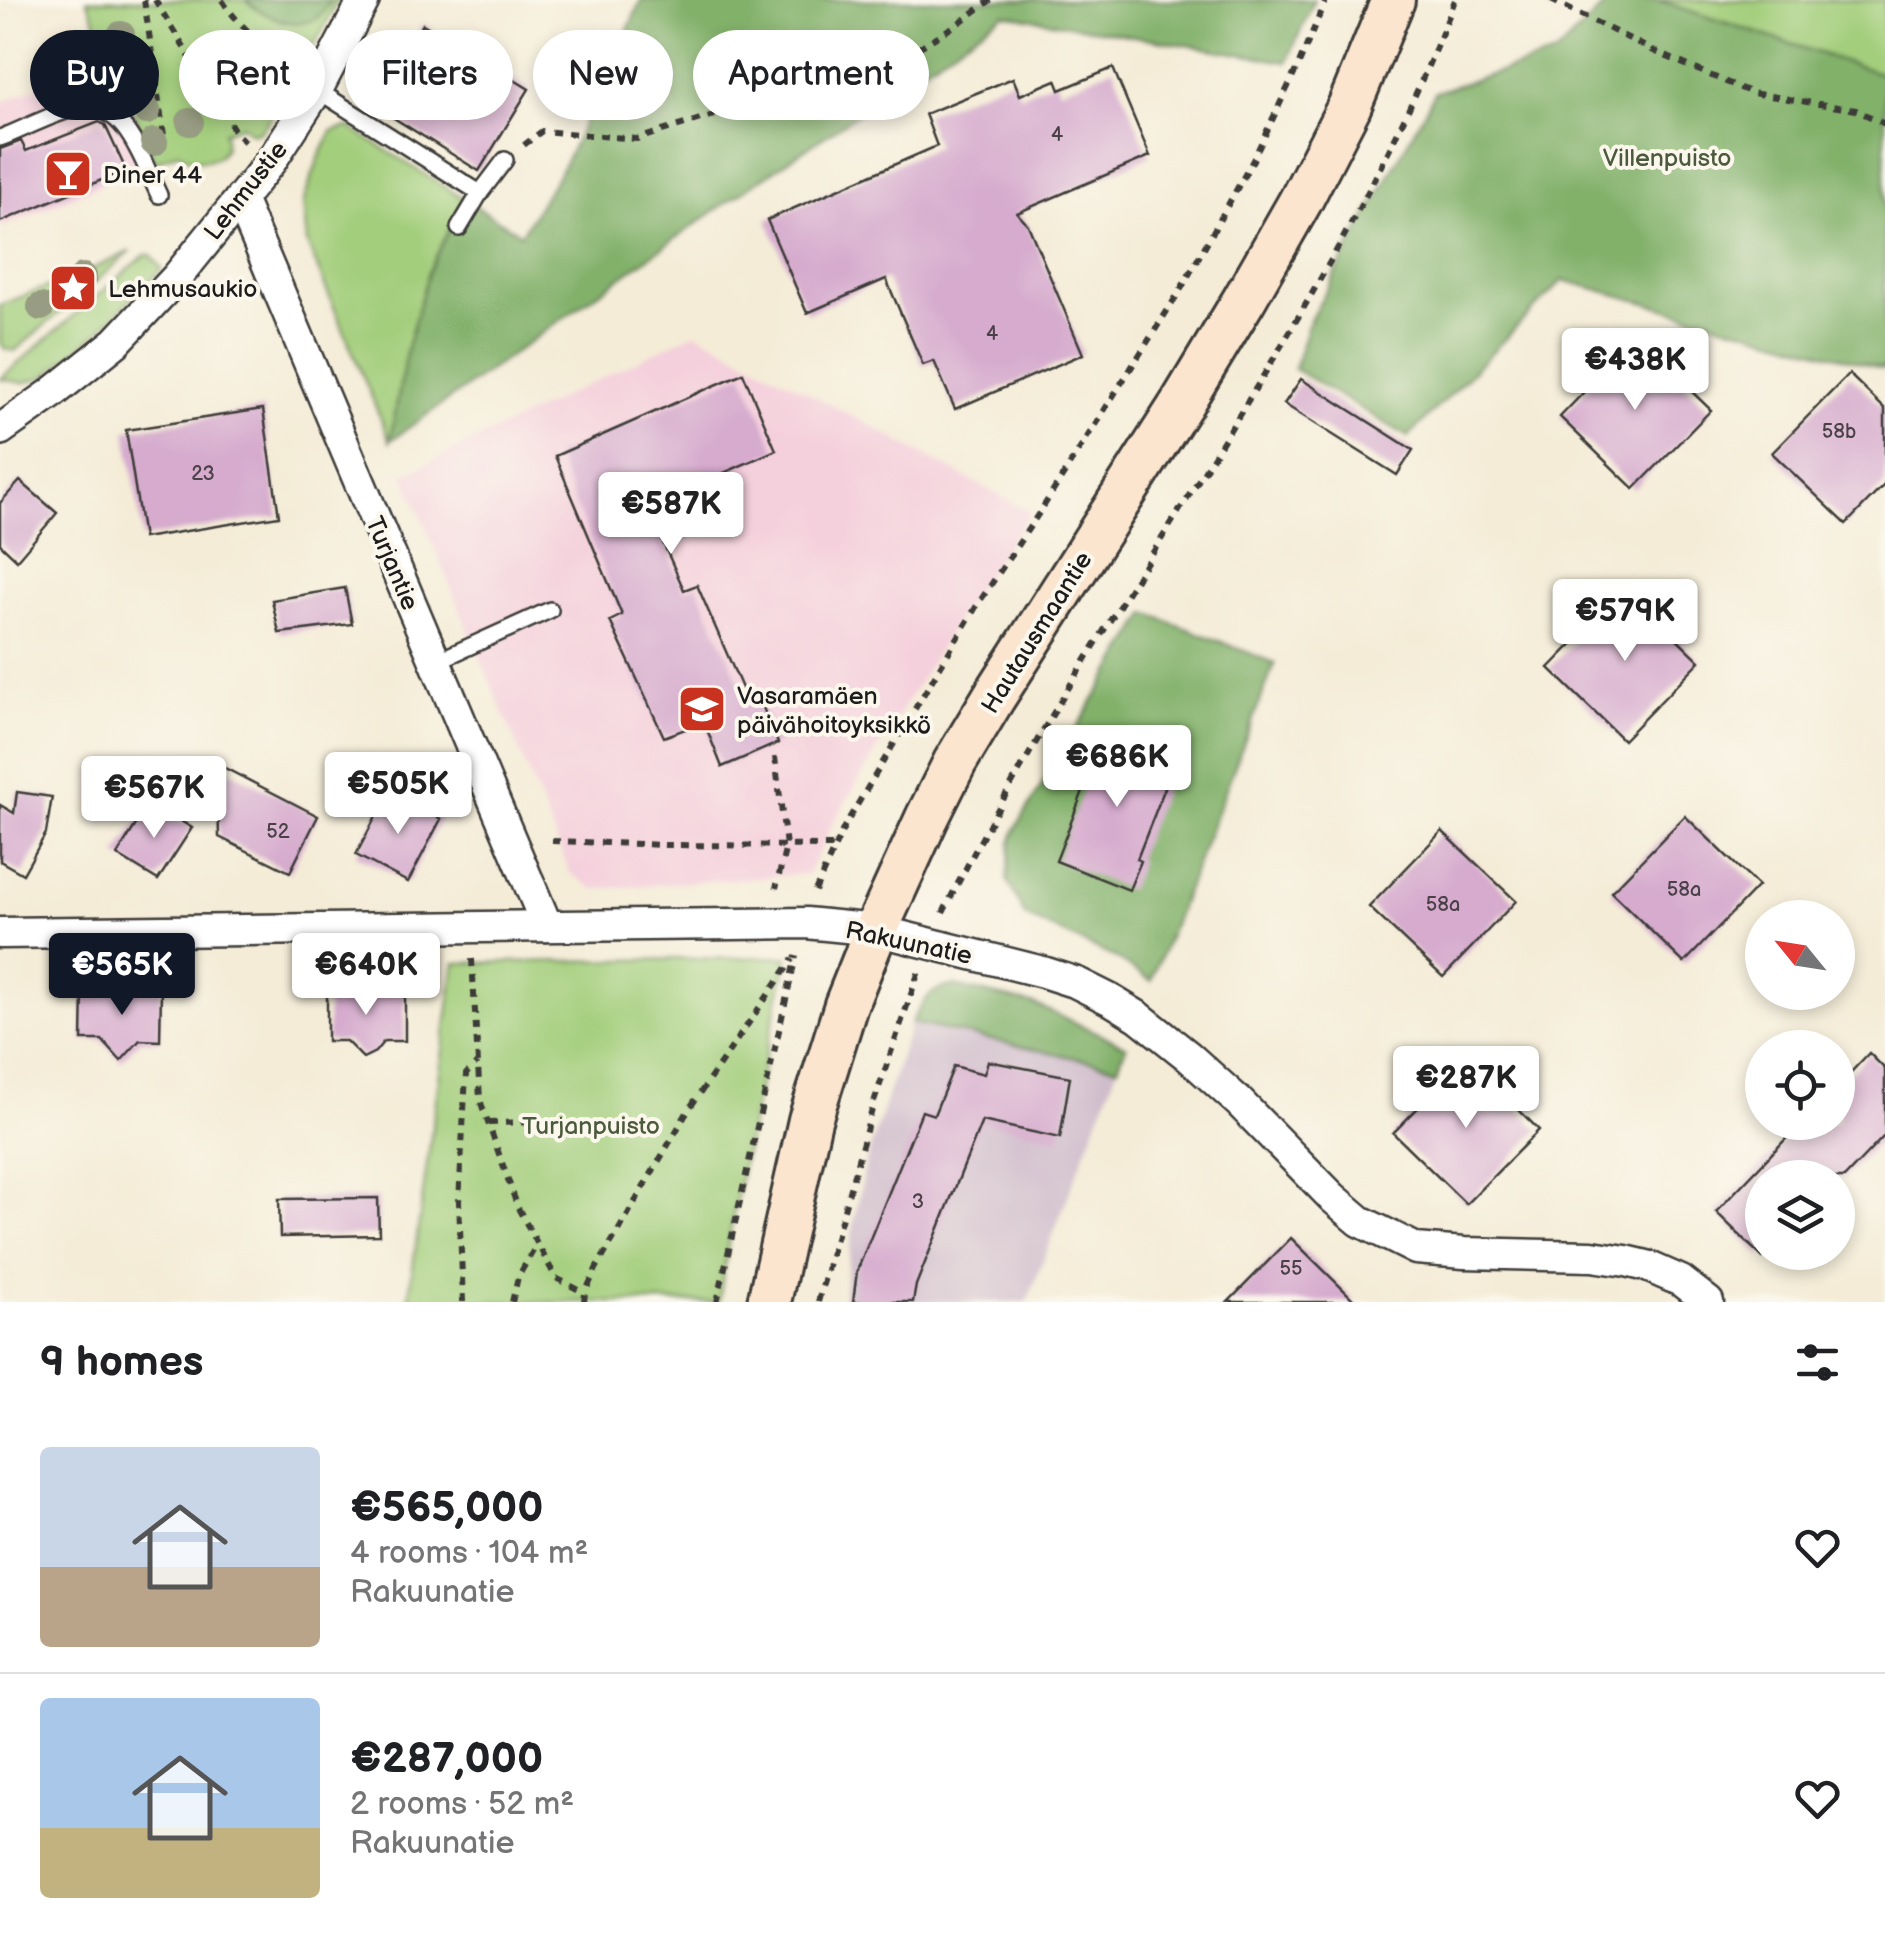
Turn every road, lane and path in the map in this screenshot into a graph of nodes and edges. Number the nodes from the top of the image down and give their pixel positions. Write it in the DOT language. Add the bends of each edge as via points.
graph roads {
  1 [pos="144,0"];
  2 [pos="156,0"];
  3 [pos="222,0"];
  4 [pos="364,0"];
  5 [pos="991,0"];
  6 [pos="1326,0"];
  7 [pos="1393,0"];
  8 [pos="1456,0"];
  9 [pos="1550,0"];
  10 [pos="247,30"];
  11 [pos="325,61"];
  12 [pos="325,90"];
  13 [pos="292,120"];
  14 [pos="1885,124"];
  15 [pos="542,131"];
  16 [pos="0,138"];
  17 [pos="167,154"];
  18 [pos="505,160"];
  19 [pos="270,161"];
  20 [pos="480,193"];
  21 [pos="160,195"];
  22 [pos="240,199"];
  23 [pos="460,228"];
  24 [pos="0,429"];
  25 [pos="550,610"];
  26 [pos="436,662"];
  27 [pos="775,757"];
  28 [pos="552,841"];
  29 [pos="786,846"];
  30 [pos="835,846"];
  31 [pos="816,887"];
  32 [pos="776,888"];
  33 [pos="945,909"];
  34 [pos="546,926"];
  35 [pos="876,930"];
  36 [pos="0,933"];
  37 [pos="472,958"];
  38 [pos="914,984"];
  39 [pos="477,1063"];
  40 [pos="542,1122"];
  41 [pos="488,1124"];
  42 [pos="538,1244"];
  43 [pos="585,1298"];
  44 [pos="462,1302"];
  45 [pos="512,1302"];
  46 [pos="717,1302"];
  47 [pos="770,1302"];
  48 [pos="818,1302"];
  49 [pos="1708,1302"];
  1 -- 17 [label="path"];
  2 -- 19 [label="path" via="236,133"];
  3 -- 10 [label="path"];
  4 -- 11 [label="street, Lehmustie"];
  5 -- 15 [label="path" via="915,50 818,96 637,138"];
  6 -- 30 [label="path" via="1253,160 1181,289 976,607"];
  7 -- 35 [label="street, Hautausmaantie" via="1301,200 1182,403 955,762"];
  8 -- 33 [label="path" via="1340,247 1012,780"];
  9 -- 14 [label="path" via="1752,93 1856,110"];
  12 -- 20 [label="lane"];
  13 -- 19 [label="street, Lehmustie"];
  16 -- 21 [label="lane" via="78,107 110,112"];
  18 -- 20 [label="lane"];
  19 -- 22 [label="street, Lehmustie"];
  20 -- 23 [label="lane"];
  22 -- 24 [label="street, Lehmustie" via="116,342"];
  22 -- 26 [label="street, Turjantie"];
  25 -- 26 [label="lane"];
  26 -- 34 [label="street, Turjantie"];
  27 -- 29 [label="path"];
  28 -- 29 [label="path"];
  29 -- 30 [label="path"];
  29 -- 32 [label="path"];
  30 -- 31 [label="path"];
  34 -- 35 [label="street, Rakuunatie" via="806,923"];
  34 -- 36 [label="street, Rakuunatie"];
  35 -- 47 [label="street, Hautausmaantie" via="810,1120"];
  35 -- 49 [label="street, Rakuunatie" via="1042,972 1111,1000 1188,1056 1360,1221 1416,1249 1626,1260 1681,1281"];
  37 -- 39 [label="path"];
  38 -- 48 [label="path"];
  39 -- 41 [label="path"];
  39 -- 44 [label="path" via="466,1074"];
  40 -- 41 [label="path"];
  41 -- 42 [label="path"];
  42 -- 43 [label="path" via="556,1278"];
  42 -- 45 [label="path"];
  43 -- 46 [label="path" via="689,1109 796,954"];
}
